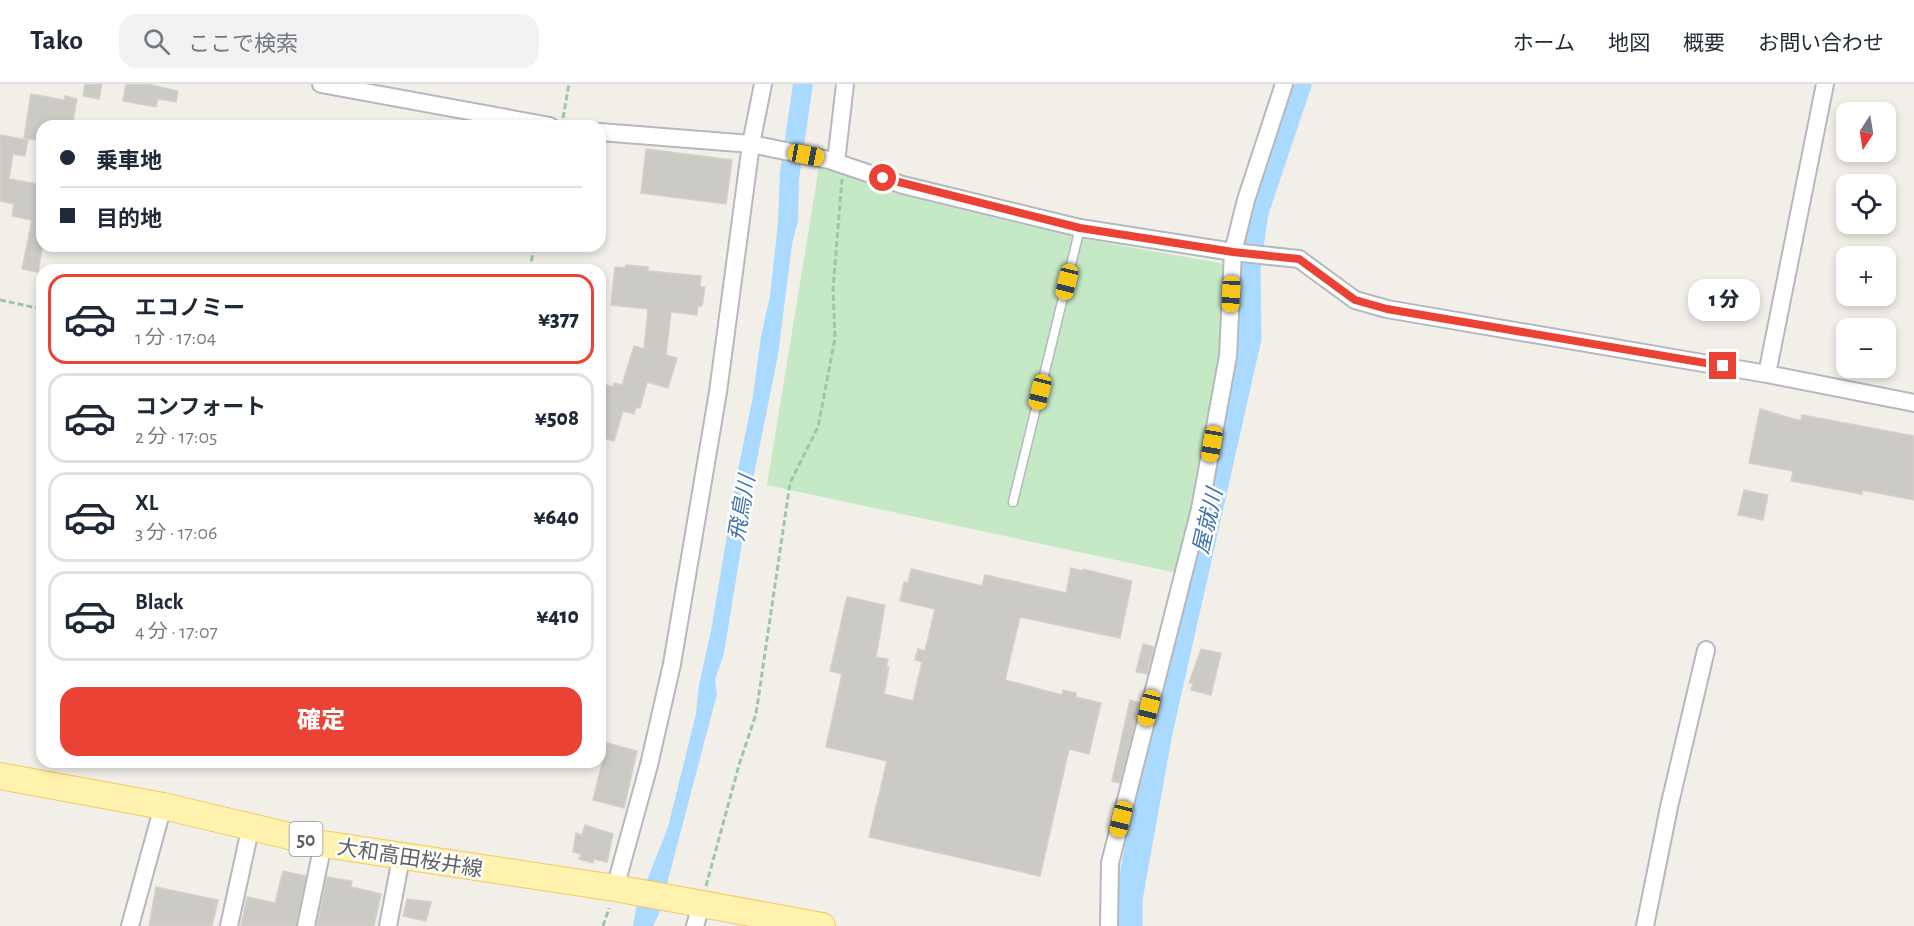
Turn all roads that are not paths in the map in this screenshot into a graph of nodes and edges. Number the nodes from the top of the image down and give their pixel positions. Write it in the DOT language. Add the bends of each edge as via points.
graph roads {
  1 [pos="321,84"];
  2 [pos="763,84"];
  3 [pos="844,84"];
  4 [pos="1284,84"];
  5 [pos="1825,84"];
  6 [pos="517,120"];
  7 [pos="606,133"];
  8 [pos="755,145"];
  9 [pos="836,162"];
  10 [pos="1080,228"];
  11 [pos="1243,253"];
  12 [pos="1767,374"];
  13 [pos="1914,403"];
  14 [pos="1013,502"];
  15 [pos="1706,650"];
  16 [pos="0,776"];
  17 [pos="163,806"];
  18 [pos="251,825"];
  19 [pos="323,844"];
  20 [pos="400,858"];
  21 [pos="618,888"];
  22 [pos="696,911"];
  23 [pos="130,926"];
  24 [pos="229,926"];
  25 [pos="306,926"];
  26 [pos="388,926"];
  27 [pos="822,926"];
  28 [pos="1109,926"];
  29 [pos="1645,926"];
  1 -- 6 [label="street"];
  2 -- 8 [label="street"];
  3 -- 9 [label="street"];
  4 -- 11 [label="street" via="1246,200"];
  5 -- 12 [label="street"];
  7 -- 8 [label="street"];
  8 -- 9 [label="street"];
  8 -- 21 [label="street" via="672,664"];
  9 -- 10 [label="street" via="903,185"];
  10 -- 11 [label="street"];
  10 -- 14 [label="lane"];
  11 -- 12 [label="street" via="1299,259 1355,300 1387,309"];
  11 -- 28 [label="street" via="1200,509 1110,863"];
  12 -- 13 [label="street"];
  15 -- 29 [label="street"];
  16 -- 17 [label="main road, 大和高田桜井線 / 50"];
  17 -- 18 [label="main road, 大和高田桜井線 / 50"];
  17 -- 23 [label="street"];
  18 -- 19 [label="main road, 大和高田桜井線 / 50"];
  18 -- 24 [label="street"];
  19 -- 20 [label="main road, 大和高田桜井線 / 50"];
  19 -- 25 [label="street"];
  20 -- 21 [label="main road, 大和高田桜井線 / 50"];
  20 -- 26 [label="street"];
  21 -- 22 [label="main road, 大和高田桜井線 / 50"];
  22 -- 27 [label="main road, 大和高田桜井線 / 50"];
}
